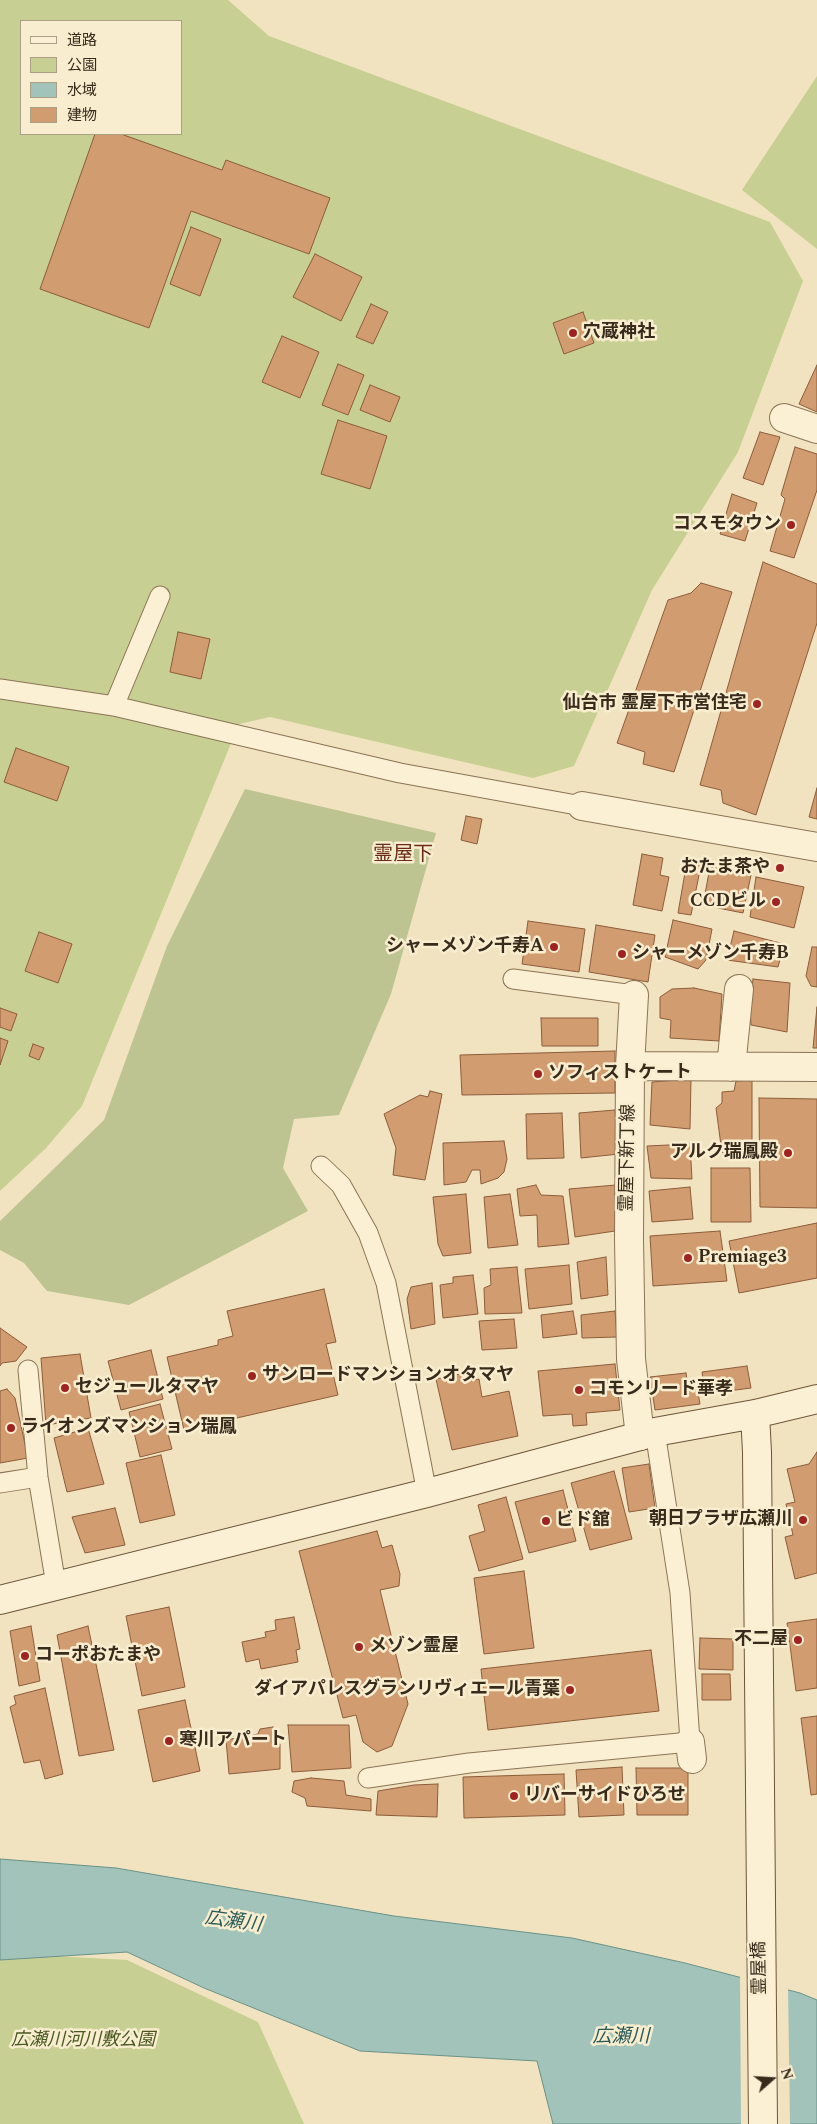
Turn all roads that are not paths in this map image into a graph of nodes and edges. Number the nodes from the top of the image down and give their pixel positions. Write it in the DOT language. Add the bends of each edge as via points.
graph roads {
  1 [pos="784,418"];
  2 [pos="817,429"];
  3 [pos="160,596"];
  4 [pos="0,689"];
  5 [pos="114,706"];
  6 [pos="582,806"];
  7 [pos="817,847"];
  8 [pos="513,979"];
  9 [pos="738,990"];
  10 [pos="634,995"];
  11 [pos="630,1066"];
  12 [pos="731,1067"];
  13 [pos="817,1067"];
  14 [pos="321,1166"];
  15 [pos="28,1370"];
  16 [pos="817,1399"];
  17 [pos="755,1414"];
  18 [pos="647,1434"];
  19 [pos="38,1477"];
  20 [pos="0,1483"];
  21 [pos="427,1493"];
  22 [pos="56,1585"];
  23 [pos="0,1600"];
  24 [pos="368,1778"];
  25 [pos="763,2124"];
  1 -- 2 [label="street"];
  3 -- 5 [label="lane"];
  4 -- 5 [label="lane"];
  5 -- 6 [label="lane" via="400,773"];
  6 -- 7 [label="street"];
  8 -- 10 [label="lane"];
  9 -- 12 [label="street"];
  10 -- 11 [label="street, 霊屋下新丁線"];
  11 -- 12 [label="street"];
  11 -- 18 [label="street, 霊屋下新丁線" via="630,1350"];
  12 -- 13 [label="street"];
  14 -- 21 [label="lane" via="341,1184 368,1233 386,1283"];
  15 -- 19 [label="lane"];
  16 -- 17 [label="street"];
  17 -- 18 [label="street"];
  17 -- 25 [label="street, 霊屋橋"];
  18 -- 21 [label="street"];
  18 -- 24 [label="lane" via="680,1593 691,1750 469,1762"];
  19 -- 20 [label="lane"];
  19 -- 22 [label="lane"];
  21 -- 22 [label="street"];
  22 -- 23 [label="street"];
}
